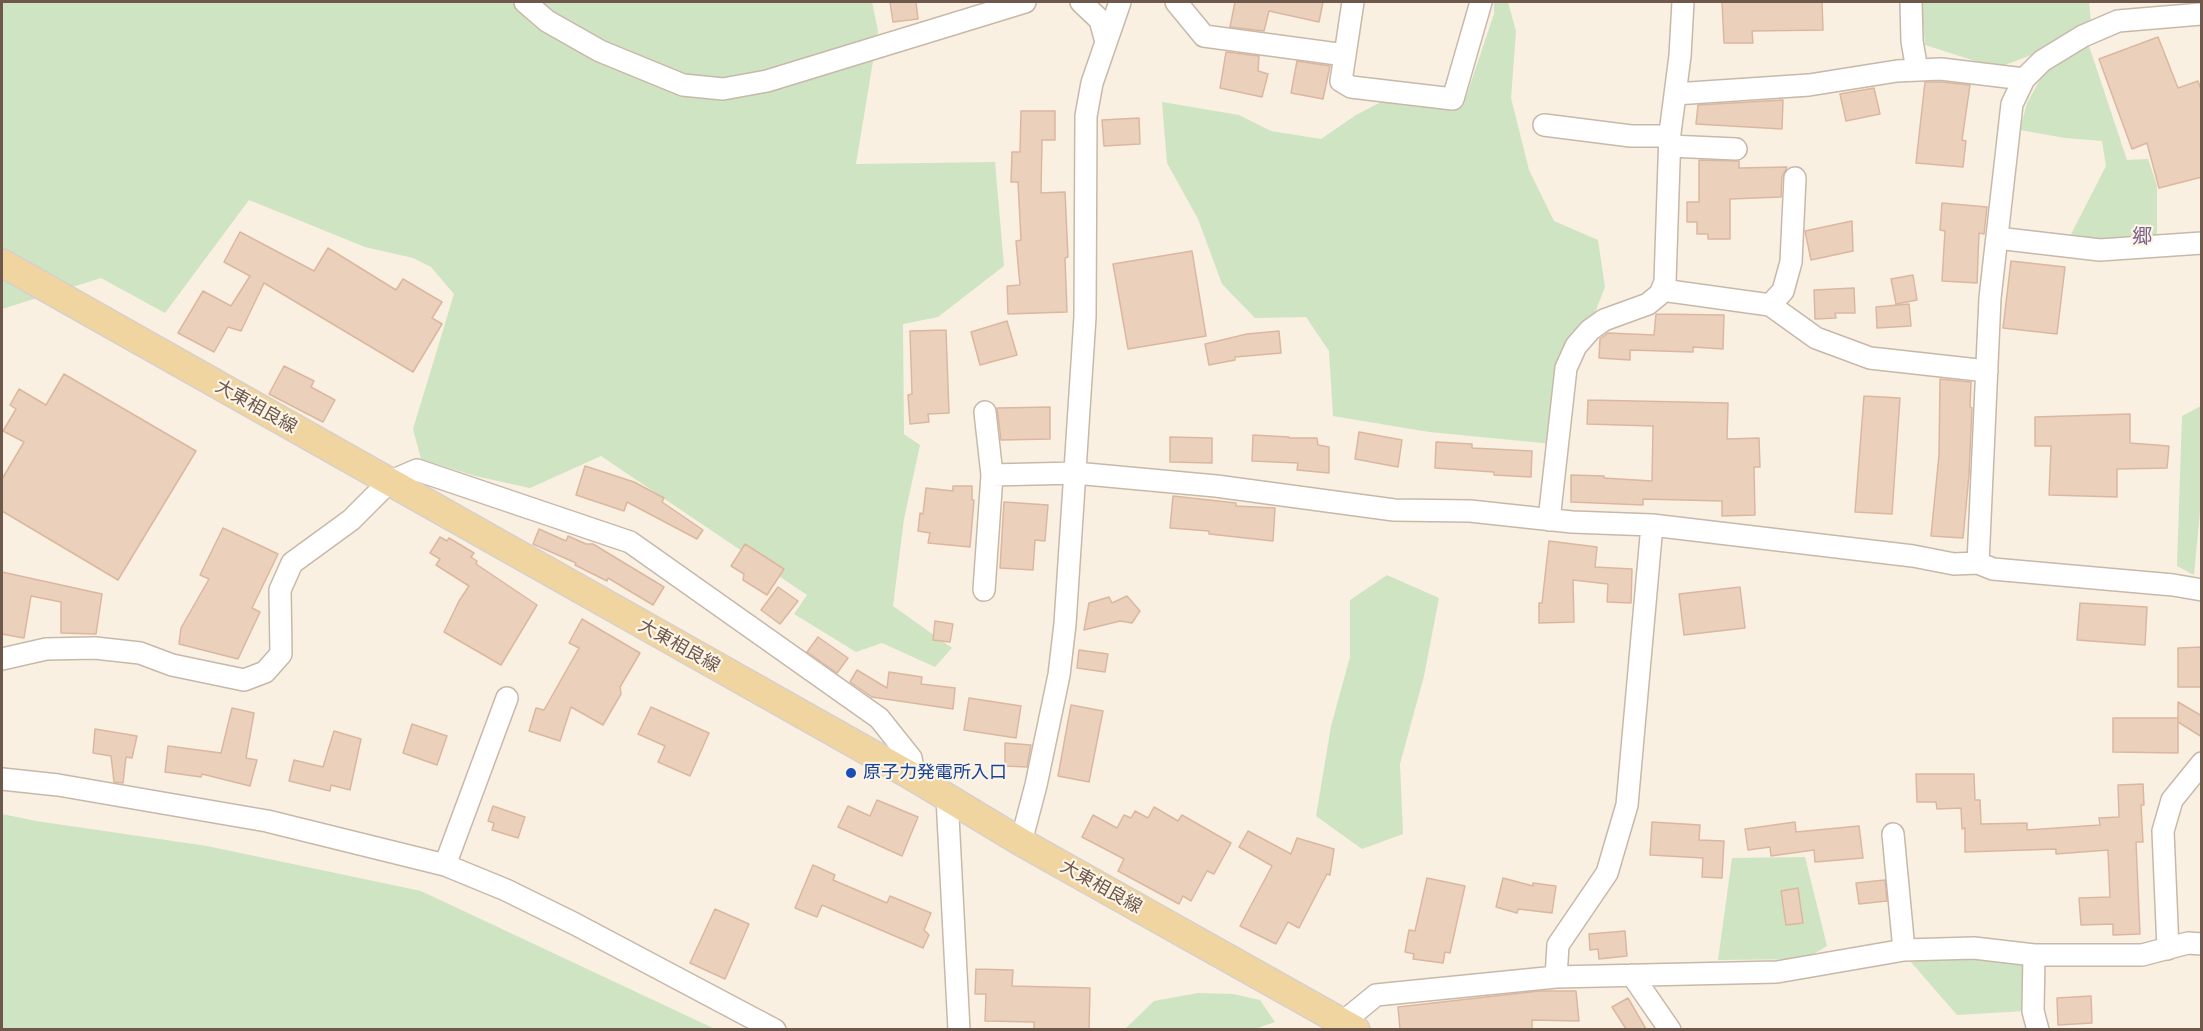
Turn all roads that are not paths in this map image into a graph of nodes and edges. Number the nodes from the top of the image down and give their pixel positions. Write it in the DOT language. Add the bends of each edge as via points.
graph roads {
  1 [pos="525,2"];
  2 [pos="1025,2"];
  3 [pos="1081,2"];
  4 [pos="1120,2"];
  5 [pos="1176,2"];
  6 [pos="1353,2"];
  7 [pos="1481,2"];
  8 [pos="1683,2"];
  9 [pos="1911,2"];
  10 [pos="2199,2"];
  11 [pos="2201,15"];
  12 [pos="1106,42"];
  13 [pos="1345,55"];
  14 [pos="1917,70"];
  15 [pos="2024,79"];
  16 [pos="1675,94"];
  17 [pos="1544,125"];
  18 [pos="1670,141"];
  19 [pos="1736,149"];
  20 [pos="1795,178"];
  21 [pos="1997,238"];
  22 [pos="2202,243"];
  23 [pos="2,263"];
  24 [pos="1662,290"];
  25 [pos="1770,305"];
  26 [pos="1987,371"];
  27 [pos="985,412"];
  28 [pos="1075,473"];
  29 [pos="992,475"];
  30 [pos="389,482"];
  31 [pos="1549,520"];
  32 [pos="1652,525"];
  33 [pos="1978,563"];
  34 [pos="2202,590"];
  35 [pos="984,591"];
  36 [pos="2,659"];
  37 [pos="507,698"];
  38 [pos="2202,763"];
  39 [pos="915,778"];
  40 [pos="2,779"];
  41 [pos="947,797"];
  42 [pos="1893,834"];
  43 [pos="1021,842"];
  44 [pos="445,865"];
  45 [pos="2202,944"];
  46 [pos="2168,949"];
  47 [pos="1904,950"];
  48 [pos="2034,955"];
  49 [pos="1632,975"];
  50 [pos="1556,978"];
  51 [pos="1349,1026"];
  52 [pos="775,1029"];
  53 [pos="959,1029"];
  54 [pos="1670,1029"];
  55 [pos="2038,1029"];
  1 -- 2 [label="street" via="547,21 600,51 683,85 723,89 766,81"];
  3 -- 12 [label="street" via="1100,20"];
  4 -- 12 [label="street"];
  5 -- 13 [label="street" via="1204,36"];
  6 -- 13 [label="street"];
  7 -- 13 [label="street" via="1453,99 1351,87 1341,81"];
  8 -- 16 [label="street"];
  9 -- 14 [label="street"];
  10 -- 11 [label="street"];
  11 -- 15 [label="street" via="2118,21 2083,36 2042,61"];
  12 -- 28 [label="street" via="1086,116 1085,317"];
  14 -- 15 [label="street" via="1941,69"];
  14 -- 16 [label="street" via="1809,85"];
  15 -- 21 [label="street" via="2012,104"];
  16 -- 18 [label="street"];
  17 -- 18 [label="street"];
  18 -- 19 [label="street"];
  18 -- 24 [label="street"];
  20 -- 25 [label="street" via="1791,262 1783,291"];
  21 -- 22 [label="street" via="2100,250"];
  21 -- 26 [label="street"];
  23 -- 30 [label="main road, 大東相良線"];
  24 -- 25 [label="street"];
  24 -- 31 [label="street" via="1648,304 1604,320 1576,346 1566,368"];
  25 -- 26 [label="street" via="1816,338 1870,358"];
  26 -- 33 [label="street"];
  27 -- 29 [label="street"];
  28 -- 29 [label="street"];
  28 -- 31 [label="street" via="1216,486 1394,510 1470,511"];
  28 -- 43 [label="street" via="1059,675"];
  29 -- 35 [label="street"];
  30 -- 36 [label="street" via="351,520 292,563 280,590 281,654 265,672 244,680 172,665 140,653 94,648 46,650"];
  30 -- 39 [label="main road, 大東相良線"];
  30 -- 39 [label="street" via="417,470 630,542 879,718 910,758"];
  31 -- 32 [label="street"];
  32 -- 33 [label="street" via="1954,564"];
  32 -- 50 [label="street" via="1627,805 1607,873 1558,945"];
  33 -- 34 [label="street" via="1993,569"];
  37 -- 44 [label="street"];
  38 -- 46 [label="street" via="2172,800 2163,831"];
  39 -- 41 [label="main road, 大東相良線"];
  40 -- 44 [label="street" via="267,821"];
  41 -- 43 [label="main road, 大東相良線"];
  41 -- 53 [label="street"];
  42 -- 47 [label="street"];
  43 -- 51 [label="main road, 大東相良線"];
  44 -- 52 [label="street" via="565,919"];
  45 -- 46 [label="street" via="2188,943"];
  46 -- 48 [label="street" via="2142,955"];
  47 -- 48 [label="street" via="1974,948"];
  47 -- 49 [label="street" via="1777,972"];
  48 -- 55 [label="street" via="2033,1011"];
  49 -- 50 [label="street"];
  49 -- 54 [label="street"];
  50 -- 51 [label="street" via="1376,995"];
}
